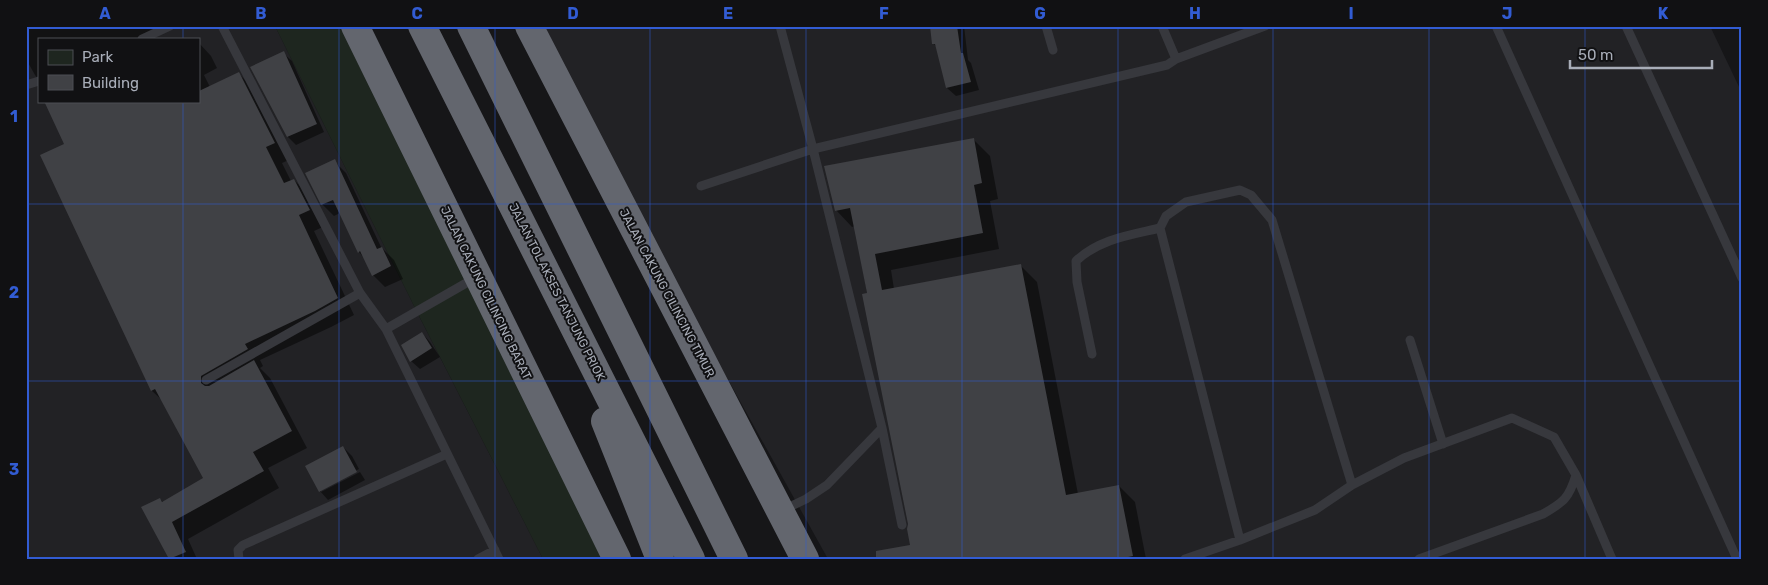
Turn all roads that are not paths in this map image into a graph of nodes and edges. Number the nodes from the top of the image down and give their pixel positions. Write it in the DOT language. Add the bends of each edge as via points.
graph roads {
  1 [pos="170,26"];
  2 [pos="222,26"];
  3 [pos="422,26"];
  4 [pos="471,26"];
  5 [pos="529,26"];
  6 [pos="780,26"];
  7 [pos="1046,26"];
  8 [pos="1162,26"];
  9 [pos="1265,26"];
  10 [pos="1496,26"];
  11 [pos="1626,26"];
  12 [pos="362,32"];
  13 [pos="144,38"];
  14 [pos="1053,50"];
  15 [pos="1176,59"];
  16 [pos="38,81"];
  17 [pos="26,85"];
  18 [pos="813,149"];
  19 [pos="701,186"];
  20 [pos="1160,228"];
  21 [pos="477,277"];
  22 [pos="1742,278"];
  23 [pos="360,293"];
  24 [pos="563,304"];
  25 [pos="386,329"];
  26 [pos="1410,340"];
  27 [pos="1092,354"];
  28 [pos="206,380"];
  29 [pos="882,428"];
  30 [pos="1443,444"];
  31 [pos="447,454"];
  32 [pos="1576,475"];
  33 [pos="1352,485"];
  34 [pos="781,511"];
  35 [pos="902,525"];
  36 [pos="1240,540"];
  37 [pos="497,555"];
  38 [pos="238,559"];
  39 [pos="478,559"];
  40 [pos="617,559"];
  41 [pos="660,559"];
  42 [pos="691,559"];
  43 [pos="734,559"];
  44 [pos="805,559"];
  45 [pos="1185,559"];
  46 [pos="1419,559"];
  47 [pos="1612,559"];
  48 [pos="1737,559"];
  1 -- 13 [label="lane"];
  2 -- 23 [label="lane"];
  3 -- 24 [label="highway, JALAN TOL AKSES TANJUNG PRIOK"];
  4 -- 43 [label="highway"];
  5 -- 34 [label="highway, JALAN CAKUNG CILINCING TIMUR"];
  6 -- 18 [label="lane"];
  7 -- 14 [label="lane"];
  8 -- 15 [label="lane"];
  9 -- 15 [label="lane"];
  10 -- 48 [label="lane"];
  11 -- 22 [label="lane"];
  12 -- 21 [label="highway, JALAN CAKUNG CILINCING BARAT"];
  15 -- 18 [label="lane" via="1158,67"];
  16 -- 17 [label="lane"];
  18 -- 19 [label="lane"];
  18 -- 29 [label="lane"];
  20 -- 27 [label="lane" via="1110,240 1076,261 1077,282"];
  20 -- 33 [label="lane" via="1166,216 1186,202 1240,190 1251,195 1272,220"];
  20 -- 36 [label="lane"];
  21 -- 25 [label="lane"];
  21 -- 40 [label="highway, JALAN CAKUNG CILINCING BARAT"];
  23 -- 25 [label="lane"];
  23 -- 28 [label="lane"];
  24 -- 41 [label="highway"];
  24 -- 42 [label="highway, JALAN TOL AKSES TANJUNG PRIOK"];
  25 -- 31 [label="lane"];
  26 -- 30 [label="lane"];
  29 -- 34 [label="lane" via="827,485"];
  29 -- 35 [label="lane"];
  30 -- 32 [label="lane" via="1512,418 1554,436"];
  30 -- 33 [label="lane" via="1404,458"];
  31 -- 37 [label="lane"];
  31 -- 38 [label="lane" via="243,545 238,550"];
  32 -- 46 [label="lane" via="1571,492 1558,506 1544,514"];
  32 -- 47 [label="lane"];
  33 -- 36 [label="lane" via="1315,510"];
  34 -- 44 [label="highway, JALAN CAKUNG CILINCING TIMUR"];
  36 -- 45 [label="lane"];
  37 -- 39 [label="lane"];
}
